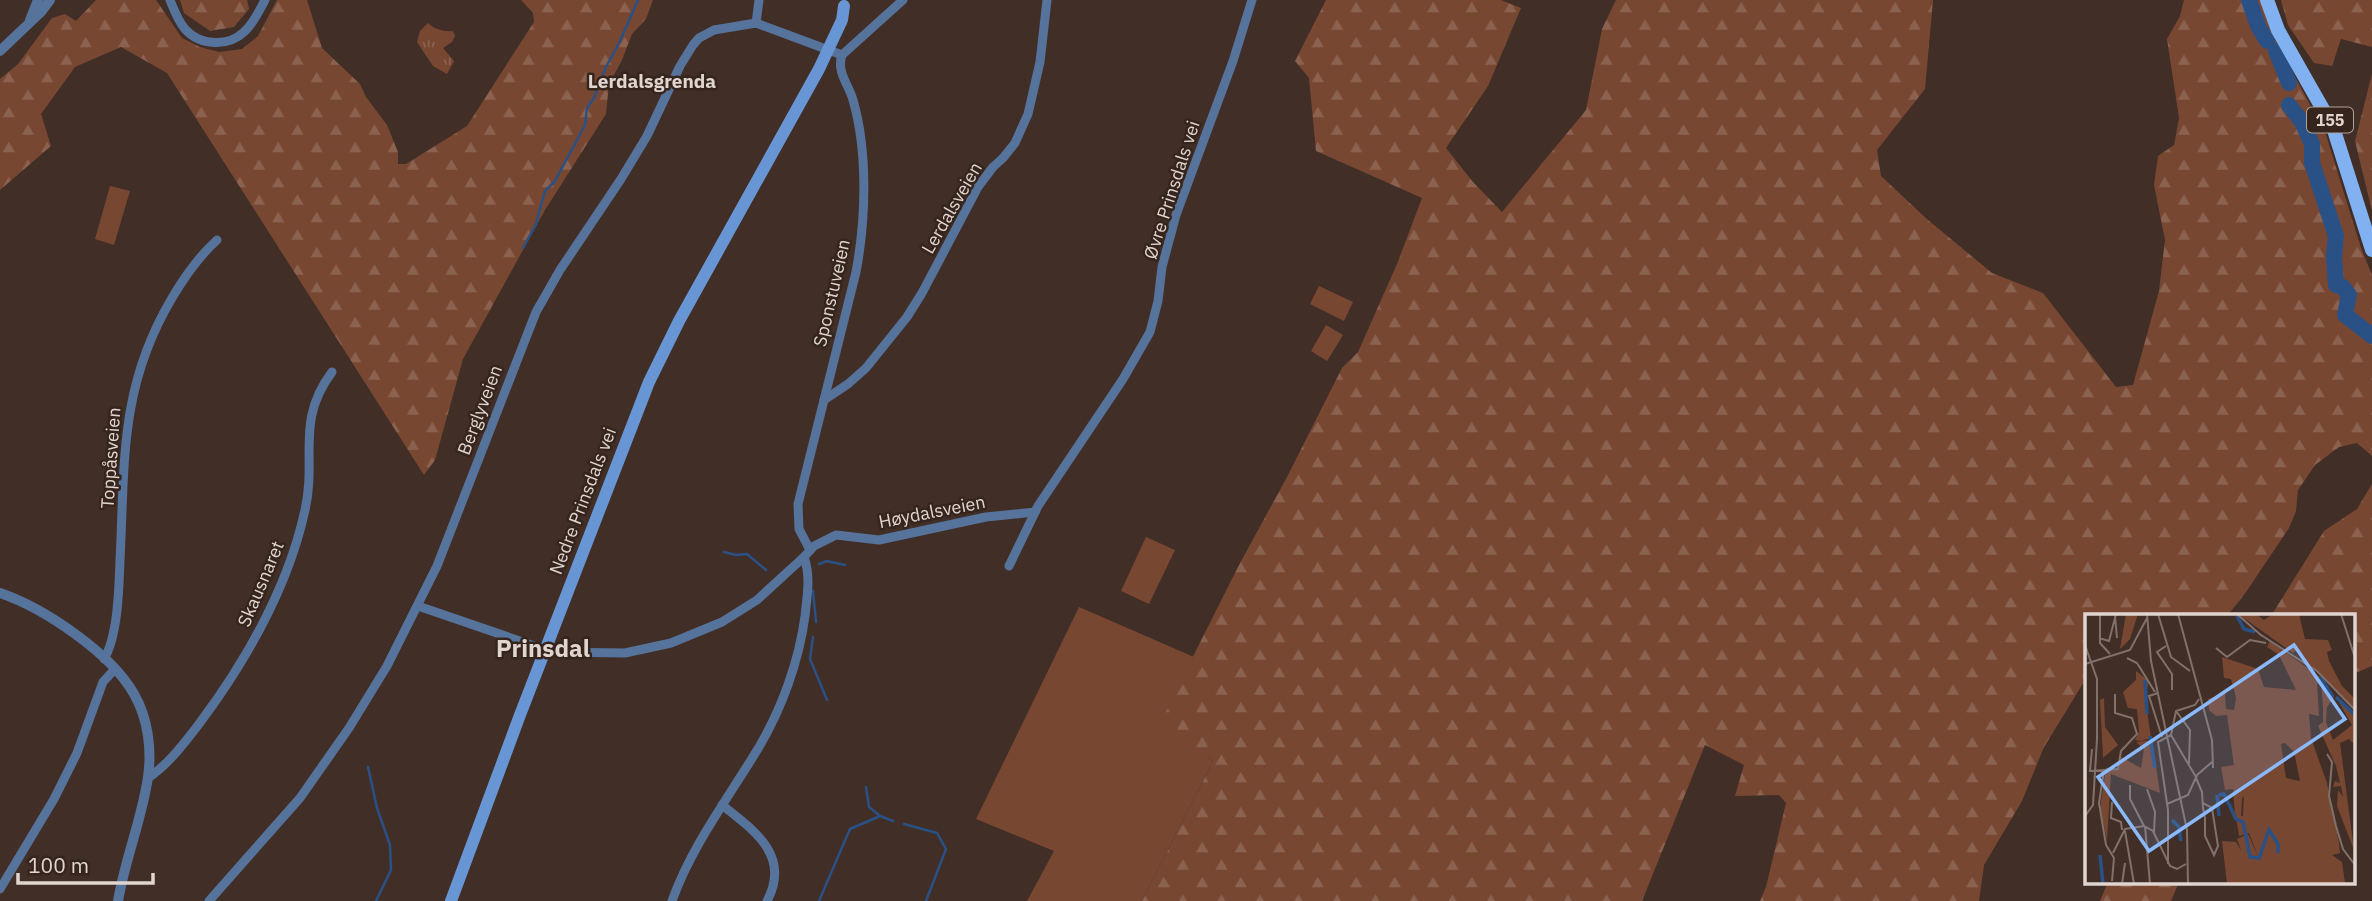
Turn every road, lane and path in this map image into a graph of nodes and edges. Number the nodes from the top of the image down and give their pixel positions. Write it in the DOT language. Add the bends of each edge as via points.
graph roads {
  1 [pos="38,0"];
  2 [pos="50,0"];
  3 [pos="170,0"];
  4 [pos="265,0"];
  5 [pos="759,0"];
  6 [pos="904,0"];
  7 [pos="1047,0"];
  8 [pos="1252,0"];
  9 [pos="2267,0"];
  10 [pos="845,3"];
  11 [pos="30,20"];
  12 [pos="756,23"];
  13 [pos="826,48"];
  14 [pos="0,51"];
  15 [pos="842,55"];
  16 [pos="217,240"];
  17 [pos="2372,250"];
  18 [pos="332,372"];
  19 [pos="824,400"];
  20 [pos="1035,512"];
  21 [pos="807,554"];
  22 [pos="1009,566"];
  23 [pos="0,593"];
  24 [pos="418,606"];
  25 [pos="545,650"];
  26 [pos="104,659"];
  27 [pos="114,670"];
  28 [pos="148,778"];
  29 [pos="722,805"];
  30 [pos="0,889"];
  31 [pos="118,901"];
  32 [pos="209,901"];
  33 [pos="451,901"];
  34 [pos="672,901"];
  35 [pos="767,901"];
  1 -- 11 [label="street"];
  2 -- 11 [label="street"];
  3 -- 4 [label="street" via="188,32 221,43 246,30"];
  5 -- 12 [label="street"];
  6 -- 15 [label="street"];
  7 -- 19 [label="street, Lerdalsveien" via="1040,62 1028,114 1015,143 978,187 907,317 866,368"];
  8 -- 20 [label="street, Øvre Prinsdals vei" via="1176,215 1150,332"];
  9 -- 17 [label="main road, 155" via="2283,39 2333,127"];
  10 -- 13 [label="main road, Nedre Prinsdals vei" via="842,20"];
  11 -- 14 [label="street"];
  12 -- 13 [label="street, Berglyveien"];
  12 -- 24 [label="street, Berglyveien" via="715,30 693,45 628,169 545,295"];
  13 -- 15 [label="street"];
  13 -- 25 [label="main road, Nedre Prinsdals vei" via="649,382"];
  15 -- 19 [label="street, Sponstuveien" via="839,67 855,108 865,197 858,262"];
  16 -- 26 [label="street, Toppåsveien" via="188,270 141,362 129,408 119,575 110,647"];
  18 -- 28 [label="street, Skausnaret" via="308,426 306,510 270,610 215,702 186,741"];
  19 -- 21 [label="street, Sponstuveien" via="798,504"];
  20 -- 21 [label="street, Høydalsveien" via="952,523 879,540 836,536"];
  20 -- 22 [label="street, Øvre Prinsdals vei"];
  21 -- 25 [label="street, Høydalsveien" via="757,600 685,638 625,653"];
  21 -- 29 [label="street, Sponstuveien" via="803,633 784,696 760,746"];
  23 -- 26 [label="street" via="52,618"];
  24 -- 25 [label="street, Høydalsveien"];
  24 -- 32 [label="street, Berglyveien" via="383,674 327,761 283,820"];
  25 -- 33 [label="main road, Nedre Prinsdals vei"];
  26 -- 27 [label="street"];
  27 -- 28 [label="street" via="133,692 142,713 149,739"];
  27 -- 30 [label="street" via="103,682 58,793"];
  28 -- 31 [label="street"];
  29 -- 34 [label="street, Sponstuveien"];
  29 -- 35 [label="street" via="771,853 776,881"];
}
